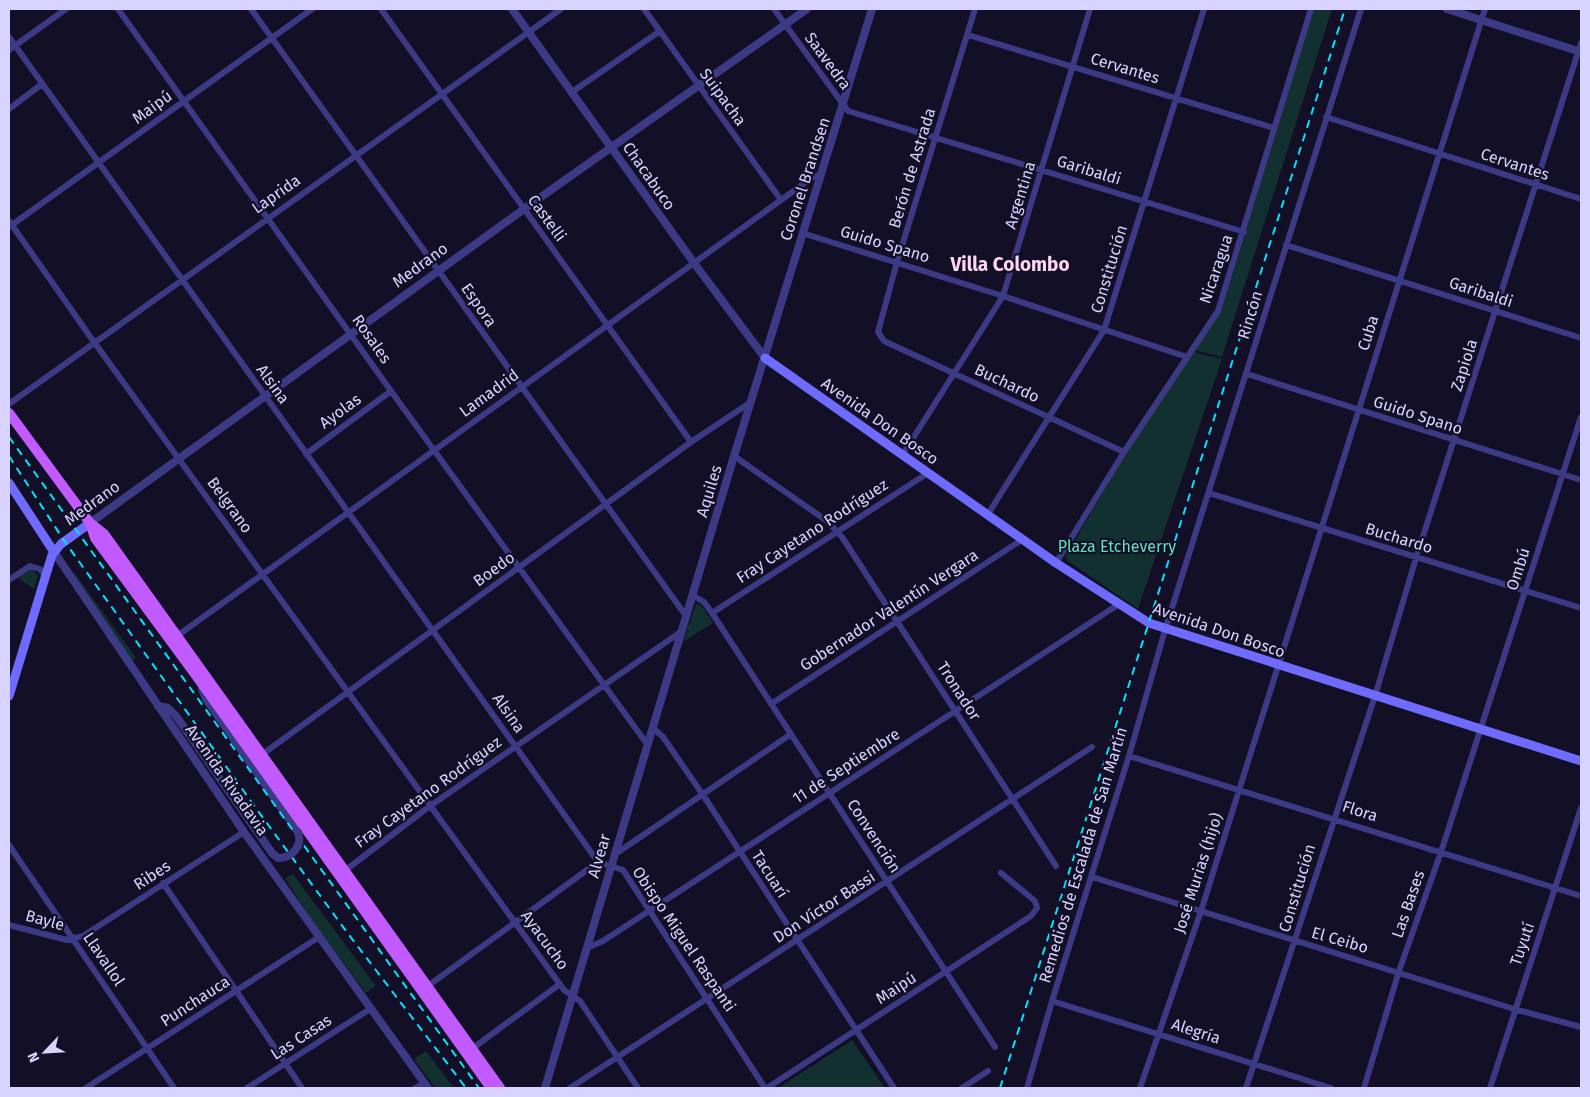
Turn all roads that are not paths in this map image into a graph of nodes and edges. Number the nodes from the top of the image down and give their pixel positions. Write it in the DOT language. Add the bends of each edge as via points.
graph roads {
  1 [pos="66,9"];
  2 [pos="118,9"];
  3 [pos="250,9"];
  4 [pos="312,9"];
  5 [pos="381,9"];
  6 [pos="512,9"];
  7 [pos="561,9"];
  8 [pos="644,9"];
  9 [pos="774,9"];
  10 [pos="807,9"];
  11 [pos="872,9"];
  12 [pos="975,9"];
  13 [pos="1090,9"];
  14 [pos="1204,9"];
  15 [pos="1311,9"];
  16 [pos="1361,9"];
  17 [pos="1448,9"];
  18 [pos="1485,9"];
  19 [pos="1482,19"];
  20 [pos="784,24"];
  21 [pos="528,31"];
  22 [pos="660,32"];
  23 [pos="968,35"];
  24 [pos="9,37"];
  25 [pos="271,38"];
  26 [pos="1581,43"];
  27 [pos="12,48"];
  28 [pos="1580,52"];
  29 [pos="1074,67"];
  30 [pos="42,84"];
  31 [pos="698,85"];
  32 [pos="572,92"];
  33 [pos="441,94"];
  34 [pos="1176,98"];
  35 [pos="183,101"];
  36 [pos="842,105"];
  37 [pos="9,109"];
  38 [pos="1326,117"];
  39 [pos="1274,128"];
  40 [pos="936,137"];
  41 [pos="611,146"];
  42 [pos="1438,154"];
  43 [pos="355,155"];
  44 [pos="98,163"];
  45 [pos="1042,170"];
  46 [pos="820,175"];
  47 [pos="1535,185"];
  48 [pos="1581,199"];
  49 [pos="781,200"];
  50 [pos="1144,200"];
  51 [pos="524,209"];
  52 [pos="268,217"];
  53 [pos="10,224"];
  54 [pos="1244,232"];
  55 [pos="802,233"];
  56 [pos="1286,245"];
  57 [pos="897,262"];
  58 [pos="694,263"];
  59 [pos="438,270"];
  60 [pos="181,279"];
  61 [pos="1399,280"];
  62 [pos="1003,296"];
  63 [pos="1496,312"];
  64 [pos="607,324"];
  65 [pos="1104,330"];
  66 [pos="351,333"];
  67 [pos="880,336"];
  68 [pos="1581,338"];
  69 [pos="94,342"];
  70 [pos="1187,357"];
  71 [pos="765,358"];
  72 [pos="953,373"];
  73 [pos="1247,374"];
  74 [pos="521,387"];
  75 [pos="391,391"];
  76 [pos="264,395"];
  77 [pos="751,402"];
  78 [pos="9,404"];
  79 [pos="1358,410"];
  80 [pos="9,413"];
  81 [pos="1581,417"];
  82 [pos="1049,418"];
  83 [pos="1455,441"];
  84 [pos="692,442"];
  85 [pos="435,449"];
  86 [pos="1124,452"];
  87 [pos="306,454"];
  88 [pos="903,454"];
  89 [pos="734,456"];
  90 [pos="179,458"];
  91 [pos="928,473"];
  92 [pos="1564,474"];
  93 [pos="1581,480"];
  94 [pos="9,483"];
  95 [pos="1210,493"];
  96 [pos="606,504"];
  97 [pos="347,512"];
  98 [pos="988,514"];
  99 [pos="90,524"];
  100 [pos="1321,528"];
  101 [pos="838,532"];
  102 [pos="1023,539"];
  103 [pos="54,552"];
  104 [pos="1416,558"];
  105 [pos="1056,562"];
  106 [pos="520,567"];
  107 [pos="263,574"];
  108 [pos="45,576"];
  109 [pos="9,580"];
  110 [pos="1525,590"];
  111 [pos="692,595"];
  112 [pos="1118,604"];
  113 [pos="1581,608"];
  114 [pos="712,613"];
  115 [pos="686,616"];
  116 [pos="897,621"];
  117 [pos="433,630"];
  118 [pos="1165,630"];
  119 [pos="682,632"];
  120 [pos="177,636"];
  121 [pos="1277,665"];
  122 [pos="198,678"];
  123 [pos="604,685"];
  124 [pos="348,692"];
  125 [pos="9,696"];
  126 [pos="1375,696"];
  127 [pos="771,704"];
  128 [pos="158,706"];
  129 [pos="956,709"];
  130 [pos="653,728"];
  131 [pos="1480,730"];
  132 [pos="791,734"];
  133 [pos="648,744"];
  134 [pos="516,746"];
  135 [pos="1092,747"];
  136 [pos="1129,756"];
  137 [pos="258,757"];
  138 [pos="1581,761"];
  139 [pos="1240,788"];
  140 [pos="830,793"];
  141 [pos="703,795"];
  142 [pos="1013,799"];
  143 [pos="430,806"];
  144 [pos="1581,808"];
  145 [pos="1334,818"];
  146 [pos="244,832"];
  147 [pos="9,845"];
  148 [pos="739,852"];
  149 [pos="1441,852"];
  150 [pos="614,855"];
  151 [pos="598,862"];
  152 [pos="611,866"];
  153 [pos="1056,866"];
  154 [pos="342,872"];
  155 [pos="1001,873"];
  156 [pos="1092,877"];
  157 [pos="887,882"];
  158 [pos="163,883"];
  159 [pos="1556,888"];
  160 [pos="1581,896"];
  161 [pos="650,910"];
  162 [pos="1201,911"];
  163 [pos="514,922"];
  164 [pos="9,925"];
  165 [pos="319,937"];
  166 [pos="74,940"];
  167 [pos="796,941"];
  168 [pos="1295,941"];
  169 [pos="587,948"];
  170 [pos="1399,971"];
  171 [pos="945,972"];
  172 [pos="560,984"];
  173 [pos="425,988"];
  174 [pos="235,991"];
  175 [pos="573,995"];
  176 [pos="707,999"];
  177 [pos="1052,1000"];
  178 [pos="370,1009"];
  179 [pos="1514,1009"];
  180 [pos="1581,1028"];
  181 [pos="855,1031"];
  182 [pos="1159,1033"];
  183 [pos="996,1047"];
  184 [pos="148,1048"];
  185 [pos="470,1051"];
  186 [pos="617,1057"];
  187 [pos="285,1064"];
  188 [pos="1253,1064"];
  189 [pos="988,1071"];
  190 [pos="426,1085"];
  191 [pos="86,1088"];
  192 [pos="174,1088"];
  193 [pos="247,1088"];
  194 [pos="302,1088"];
  195 [pos="415,1088"];
  196 [pos="491,1088"];
  197 [pos="500,1088"];
  198 [pos="545,1088"];
  199 [pos="570,1088"];
  200 [pos="638,1088"];
  201 [pos="766,1088"];
  202 [pos="894,1088"];
  203 [pos="962,1088"];
  204 [pos="1027,1088"];
  205 [pos="1140,1088"];
  206 [pos="1246,1088"];
  207 [pos="1331,1088"];
  208 [pos="1364,1088"];
  209 [pos="1490,1088"];
  1 -- 27 [label="street"];
  2 -- 35 [label="street, Rosales"];
  3 -- 25 [label="street, Espora"];
  4 -- 25 [label="street, Maipú"];
  5 -- 33 [label="street, Castelli"];
  6 -- 21 [label="street, Chacabuco"];
  7 -- 21 [label="street, Laprida"];
  8 -- 22 [label="street, Suipacha"];
  9 -- 20 [label="street, Saavedra"];
  10 -- 20 [label="street, Medrano"];
  11 -- 36 [label="street, Coronel Brandsen"];
  12 -- 23 [label="street, Berón de Astrada"];
  13 -- 29 [label="street, Argentina"];
  14 -- 34 [label="street, Constitución"];
  15 -- 39 [label="street, Nicaragua"];
  16 -- 38 [label="street, Rincón"];
  17 -- 19 [label="street"];
  18 -- 19 [label="street, Cuba"];
  19 -- 28 [label="street"];
  19 -- 42 [label="street, Cuba"];
  20 -- 31 [label="street, Medrano"];
  20 -- 36 [label="street, Saavedra"];
  21 -- 32 [label="street, Chacabuco"];
  21 -- 33 [label="street, Laprida"];
  22 -- 31 [label="street, Suipacha"];
  22 -- 32 [label="street"];
  23 -- 29 [label="street, Cervantes"];
  23 -- 40 [label="street, Berón de Astrada"];
  24 -- 27 [label="street, Alsina"];
  25 -- 35 [label="street, Maipú"];
  25 -- 43 [label="street, Espora"];
  26 -- 28 [label="street, Zapiola"];
  27 -- 30 [label="street, Alsina"];
  28 -- 47 [label="street, Zapiola"];
  29 -- 34 [label="street, Cervantes"];
  29 -- 45 [label="street, Argentina"];
  30 -- 37 [label="street"];
  30 -- 44 [label="street, Alsina"];
  31 -- 41 [label="street, Medrano"];
  31 -- 49 [label="street, Suipacha"];
  32 -- 41 [label="street, Chacabuco"];
  33 -- 43 [label="street, Laprida"];
  33 -- 51 [label="street, Castelli"];
  34 -- 39 [label="street, Cervantes"];
  34 -- 50 [label="street, Constitución"];
  35 -- 44 [label="street, Maipú"];
  35 -- 52 [label="street, Rosales"];
  36 -- 40 [label="street, Garibaldi" via="848,111"];
  36 -- 46 [label="street, Coronel Brandsen"];
  38 -- 42 [label="street, Cervantes"];
  38 -- 56 [label="street, Rincón"];
  39 -- 54 [label="street, Nicaragua"];
  40 -- 45 [label="street, Garibaldi"];
  40 -- 57 [label="street, Berón de Astrada"];
  41 -- 51 [label="street, Medrano"];
  41 -- 58 [label="street, Chacabuco"];
  42 -- 47 [label="street, Cervantes"];
  42 -- 61 [label="street, Cuba"];
  43 -- 52 [label="street, Laprida"];
  43 -- 59 [label="street, Espora"];
  44 -- 53 [label="street, Maipú"];
  44 -- 60 [label="street, Alsina"];
  45 -- 50 [label="street, Garibaldi"];
  45 -- 62 [label="street, Argentina"];
  46 -- 49 [label="street, Lamadrid"];
  46 -- 55 [label="street, Coronel Brandsen"];
  47 -- 48 [label="street, Cervantes"];
  47 -- 63 [label="street, Zapiola"];
  49 -- 58 [label="street, Lamadrid"];
  50 -- 54 [label="street, Garibaldi"];
  50 -- 65 [label="street, Constitución"];
  51 -- 59 [label="street, Medrano"];
  51 -- 64 [label="street, Castelli"];
  52 -- 60 [label="street, Laprida"];
  52 -- 66 [label="street, Rosales"];
  53 -- 69 [label="street, Belgrano"];
  54 -- 70 [label="street, Nicaragua" via="1218,311"];
  55 -- 57 [label="street, Guido Spano"];
  55 -- 71 [label="street, Coronel Brandsen"];
  56 -- 61 [label="street, Garibaldi"];
  56 -- 73 [label="street, Rincón"];
  57 -- 62 [label="street, Guido Spano"];
  57 -- 67 [label="street, Berón de Astrada" via="878,330"];
  58 -- 64 [label="street, Lamadrid"];
  58 -- 71 [label="street, Chacabuco"];
  59 -- 66 [label="street, Medrano"];
  59 -- 74 [label="street, Espora"];
  60 -- 69 [label="street, Laprida"];
  60 -- 76 [label="street, Alsina"];
  61 -- 63 [label="street, Garibaldi"];
  61 -- 79 [label="street, Cuba"];
  62 -- 65 [label="street, Guido Spano"];
  62 -- 72 [label="street, Argentina"];
  63 -- 68 [label="street, Garibaldi"];
  63 -- 83 [label="street, Zapiola"];
  64 -- 74 [label="street, Lamadrid"];
  64 -- 84 [label="street, Castelli"];
  65 -- 70 [label="street, Guido Spano"];
  65 -- 82 [label="street, Constitución"];
  66 -- 75 [label="street, Rosales"];
  66 -- 76 [label="street, Medrano"];
  67 -- 72 [label="street, Buchardo" via="884,341"];
  69 -- 78 [label="street, Laprida"];
  69 -- 90 [label="street, Belgrano"];
  70 -- 86 [label="street, Nicaragua"];
  71 -- 77 [label="street, Aquiles"];
  71 -- 88 [label="main road, Avenida Don Bosco"];
  72 -- 82 [label="street, Buchardo"];
  72 -- 88 [label="street, Argentina"];
  73 -- 79 [label="street, Guido Spano"];
  73 -- 95 [label="street, Rincón"];
  74 -- 85 [label="street, Lamadrid"];
  74 -- 96 [label="street, Espora"];
  75 -- 85 [label="street, Rosales"];
  75 -- 87 [label="street, Ayolas"];
  76 -- 87 [label="street, Alsina"];
  76 -- 90 [label="street, Medrano"];
  77 -- 84 [label="street, Boedo"];
  77 -- 89 [label="street, Aquiles"];
  79 -- 83 [label="street, Guido Spano"];
  79 -- 100 [label="street, Cuba"];
  80 -- 99 [label="main road"];
  81 -- 92 [label="street, Ombú"];
  82 -- 86 [label="street, Buchardo"];
  82 -- 98 [label="street, Constitución"];
  83 -- 92 [label="street, Guido Spano"];
  83 -- 104 [label="street, Zapiola"];
  84 -- 96 [label="street, Boedo"];
  85 -- 97 [label="street, Lamadrid"];
  85 -- 106 [label="street, Rosales"];
  86 -- 105 [label="street, Nicaragua"];
  87 -- 97 [label="street, Alsina"];
  88 -- 91 [label="main road, Avenida Don Bosco"];
  89 -- 101 [label="street"];
  89 -- 111 [label="street, Aquiles"];
  90 -- 99 [label="street, Medrano"];
  90 -- 107 [label="street, Belgrano"];
  91 -- 98 [label="main road, Avenida Don Bosco"];
  91 -- 101 [label="street, Fray Cayetano Rodríguez"];
  92 -- 93 [label="street, Guido Spano"];
  92 -- 110 [label="street, Ombú"];
  94 -- 103 [label="main road, Avenida Rivadavia"];
  95 -- 100 [label="street, Buchardo"];
  95 -- 118 [label="street, Rincón"];
  96 -- 106 [label="street, Boedo"];
  96 -- 115 [label="street, Espora"];
  97 -- 107 [label="street, Lamadrid"];
  97 -- 117 [label="street, Alsina"];
  98 -- 102 [label="main road, Avenida Don Bosco"];
  99 -- 103 [label="main road, Medrano"];
  99 -- 120 [label="main road" via="104,534"];
  99 -- 122 [label="main road" via="95,538"];
  100 -- 104 [label="street, Buchardo"];
  100 -- 121 [label="street, Cuba"];
  101 -- 114 [label="street, Fray Cayetano Rodríguez"];
  101 -- 116 [label="street, Tronador"];
  102 -- 105 [label="main road, Avenida Don Bosco"];
  102 -- 116 [label="street, Gobernador Valentín Vergara"];
  103 -- 108 [label="main road"];
  103 -- 128 [label="street, Avenida Rivadavia"];
  104 -- 110 [label="street, Buchardo"];
  104 -- 126 [label="street, Zapiola"];
  105 -- 112 [label="main road, Avenida Don Bosco"];
  106 -- 117 [label="street, Boedo"];
  106 -- 123 [label="street, Rosales"];
  107 -- 120 [label="street, Lamadrid"];
  107 -- 124 [label="street, Belgrano"];
  108 -- 109 [label="street" via="35,566 30,566"];
  108 -- 125 [label="main road"];
  110 -- 113 [label="street, Buchardo"];
  110 -- 131 [label="street, Ombú"];
  111 -- 114 [label="street, Convención" via="704,602"];
  111 -- 115 [label="street, Aquiles"];
  112 -- 118 [label="main road, Avenida Don Bosco"];
  112 -- 129 [label="street, 11 de Septiembre"];
  114 -- 127 [label="street, Convención"];
  115 -- 119 [label="street, Aquiles"];
  116 -- 127 [label="street, Gobernador Valentín Vergara"];
  116 -- 129 [label="street, Tronador"];
  117 -- 124 [label="street, Boedo"];
  117 -- 134 [label="street, Alsina"];
  118 -- 121 [label="main road, Avenida Don Bosco"];
  118 -- 136 [label="street, Remedios de Escalada de San Martín"];
  119 -- 123 [label="street, Fray Cayetano Rodríguez"];
  119 -- 130 [label="street, Alvear"];
  120 -- 137 [label="main road"];
  121 -- 126 [label="main road, Avenida Don Bosco"];
  121 -- 139 [label="street, José Murias (hijo)"];
  122 -- 128 [label="street, bridge" via="206,699 298,832 298,847 284,858 272,853 176,716 168,708"];
  122 -- 137 [label="main road"];
  123 -- 133 [label="street"];
  123 -- 134 [label="street, Fray Cayetano Rodríguez"];
  124 -- 137 [label="street, Boedo"];
  124 -- 143 [label="street, Belgrano"];
  126 -- 131 [label="main road, Avenida Don Bosco"];
  126 -- 145 [label="street, Constitución"];
  127 -- 132 [label="street, Convención"];
  128 -- 146 [label="street, Avenida Rivadavia"];
  129 -- 140 [label="street, 11 de Septiembre"];
  129 -- 142 [label="street, Tronador"];
  130 -- 133 [label="street, Alvear"];
  130 -- 141 [label="street, Tacuarí" via="664,737"];
  131 -- 138 [label="main road, Avenida Don Bosco"];
  131 -- 149 [label="street, Las Bases"];
  132 -- 140 [label="street, Convención"];
  132 -- 141 [label="street"];
  133 -- 150 [label="street, Alvear"];
  134 -- 143 [label="street, Fray Cayetano Rodríguez"];
  134 -- 151 [label="street"];
  135 -- 142 [label="street, Don Víctor Bassi"];
  136 -- 139 [label="street, Flora"];
  136 -- 156 [label="street, Remedios de Escalada de San Martín"];
  137 -- 154 [label="main road"];
  139 -- 145 [label="street, Flora"];
  139 -- 162 [label="street, José Murias (hijo)"];
  140 -- 148 [label="street, 11 de Septiembre"];
  140 -- 157 [label="street, Convención"];
  141 -- 148 [label="street, Tacuarí"];
  141 -- 150 [label="street"];
  142 -- 153 [label="street, Tronador"];
  142 -- 157 [label="street, Don Víctor Bassi"];
  143 -- 154 [label="street, Fray Cayetano Rodríguez"];
  143 -- 163 [label="street, Ayacucho"];
  144 -- 159 [label="street, Tuyutí"];
  145 -- 149 [label="street, Flora"];
  145 -- 168 [label="street, Constitución"];
  146 -- 158 [label="street, Ribes"];
  146 -- 165 [label="street, Avenida Rivadavia"];
  147 -- 166 [label="street, Llavallol"];
  148 -- 161 [label="street, 11 de Septiembre"];
  148 -- 167 [label="street, Tacuarí"];
  149 -- 159 [label="street, Flora"];
  149 -- 170 [label="street, Las Bases"];
  150 -- 152 [label="street, Alvear"];
  151 -- 152 [label="street, Obispo Miguel Raspanti"];
  151 -- 163 [label="street"];
  152 -- 161 [label="street, Obispo Miguel Raspanti" via="623,870"];
  152 -- 169 [label="street, Alvear"];
  154 -- 173 [label="main road"];
  155 -- 171 [label="street, Maipú" via="1031,896 1037,908 1031,916"];
  156 -- 162 [label="street, El Ceibo"];
  156 -- 177 [label="street, Remedios de Escalada de San Martín"];
  157 -- 167 [label="street, Don Víctor Bassi"];
  157 -- 171 [label="street, Convención"];
  158 -- 166 [label="street, Ribes"];
  158 -- 174 [label="street"];
  159 -- 160 [label="street, Flora"];
  159 -- 179 [label="street, Tuyutí"];
  161 -- 169 [label="street, 11 de Septiembre" via="603,942"];
  161 -- 176 [label="street, Obispo Miguel Raspanti"];
  162 -- 168 [label="street, El Ceibo"];
  162 -- 182 [label="street, José Murias (hijo)"];
  163 -- 172 [label="street, Ayacucho"];
  163 -- 173 [label="street"];
  164 -- 166 [label="street, Bayle"];
  165 -- 174 [label="street, Punchauca"];
  165 -- 178 [label="street, Avenida Rivadavia"];
  166 -- 184 [label="street, Llavallol"];
  167 -- 176 [label="street, Don Víctor Bassi"];
  167 -- 181 [label="street, Tacuarí"];
  168 -- 170 [label="street, El Ceibo"];
  168 -- 188 [label="street, Constitución"];
  169 -- 175 [label="street, Alvear"];
  170 -- 179 [label="street, El Ceibo"];
  170 -- 208 [label="street, Las Bases"];
  171 -- 181 [label="street, Maipú"];
  171 -- 183 [label="street, Convención"];
  172 -- 175 [label="street, Ayacucho"];
  172 -- 185 [label="street"];
  173 -- 185 [label="main road"];
  174 -- 184 [label="street, Punchauca"];
  174 -- 187 [label="street"];
  175 -- 186 [label="street, Ayacucho"];
  175 -- 198 [label="street, Alvear"];
  176 -- 186 [label="street, Don Víctor Bassi"];
  176 -- 201 [label="street, Obispo Miguel Raspanti"];
  177 -- 182 [label="street, Alegría"];
  177 -- 204 [label="street, Remedios de Escalada de San Martín"];
  178 -- 187 [label="street, Las Casas"];
  178 -- 190 [label="street, Avenida Rivadavia"];
  179 -- 180 [label="street, El Ceibo"];
  179 -- 209 [label="street, Tuyutí"];
  181 -- 201 [label="street, Maipú"];
  181 -- 202 [label="street, Tacuarí"];
  182 -- 188 [label="street, Alegría"];
  182 -- 205 [label="street, José Murias (hijo)"];
  184 -- 191 [label="street, Punchauca"];
  184 -- 192 [label="street, Llavallol"];
  185 -- 196 [label="main road"];
  185 -- 197 [label="main road"];
  186 -- 199 [label="street, Don Víctor Bassi"];
  186 -- 200 [label="street, Ayacucho"];
  187 -- 193 [label="street, Las Casas"];
  187 -- 194 [label="street"];
  188 -- 206 [label="street, Constitución"];
  188 -- 207 [label="street, Alegría"];
  189 -- 203 [label="street"];
  190 -- 195 [label="street"];
}
